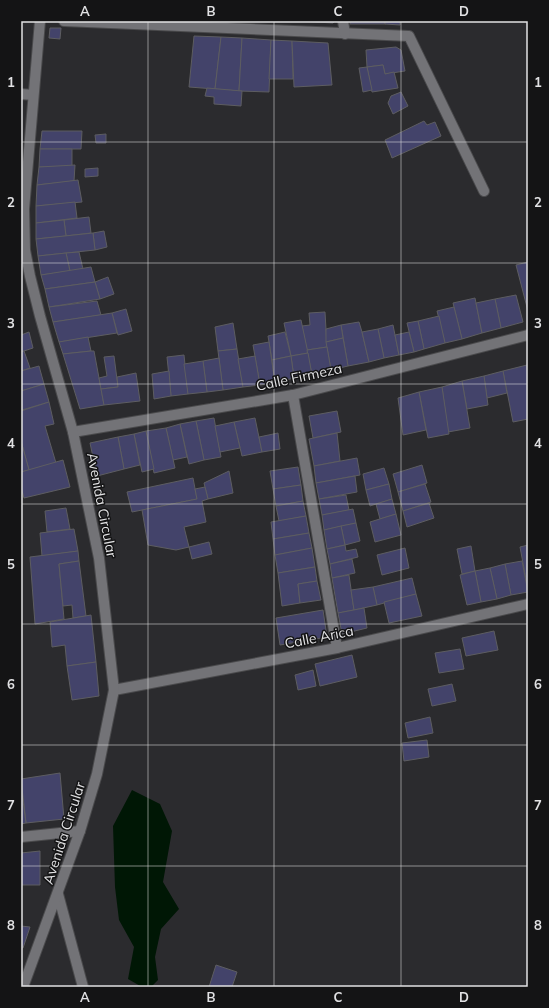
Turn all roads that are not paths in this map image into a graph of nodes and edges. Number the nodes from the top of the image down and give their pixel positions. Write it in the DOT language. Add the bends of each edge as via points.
graph roads {
  1 [pos="40,21"];
  2 [pos="64,21"];
  3 [pos="343,21"];
  4 [pos="193,24"];
  5 [pos="345,34"];
  6 [pos="21,94"];
  7 [pos="33,94"];
  8 [pos="484,191"];
  9 [pos="528,335"];
  10 [pos="293,395"];
  11 [pos="73,432"];
  12 [pos="528,604"];
  13 [pos="337,648"];
  14 [pos="114,690"];
  15 [pos="80,831"];
  16 [pos="21,837"];
  17 [pos="58,894"];
  18 [pos="23,987"];
  19 [pos="83,987"];
  1 -- 7 [label="street, Avenida Circular"];
  2 -- 4 [label="street"];
  3 -- 5 [label="street"];
  4 -- 5 [label="street"];
  5 -- 8 [label="street" via="409,36"];
  6 -- 7 [label="street"];
  7 -- 11 [label="street, Avenida Circular" via="24,210 25,250 40,316"];
  9 -- 10 [label="street, Calle Firmeza"];
  10 -- 11 [label="street, Calle Firmeza"];
  10 -- 13 [label="street"];
  11 -- 14 [label="street, Avenida Circular" via="99,558"];
  12 -- 13 [label="street, Calle Arica"];
  13 -- 14 [label="street, Calle Arica"];
  14 -- 15 [label="street, Avenida Circular" via="97,774"];
  15 -- 16 [label="street"];
  15 -- 17 [label="street, Avenida Circular"];
  17 -- 18 [label="street, Avenida Circular"];
  17 -- 19 [label="street"];
}
